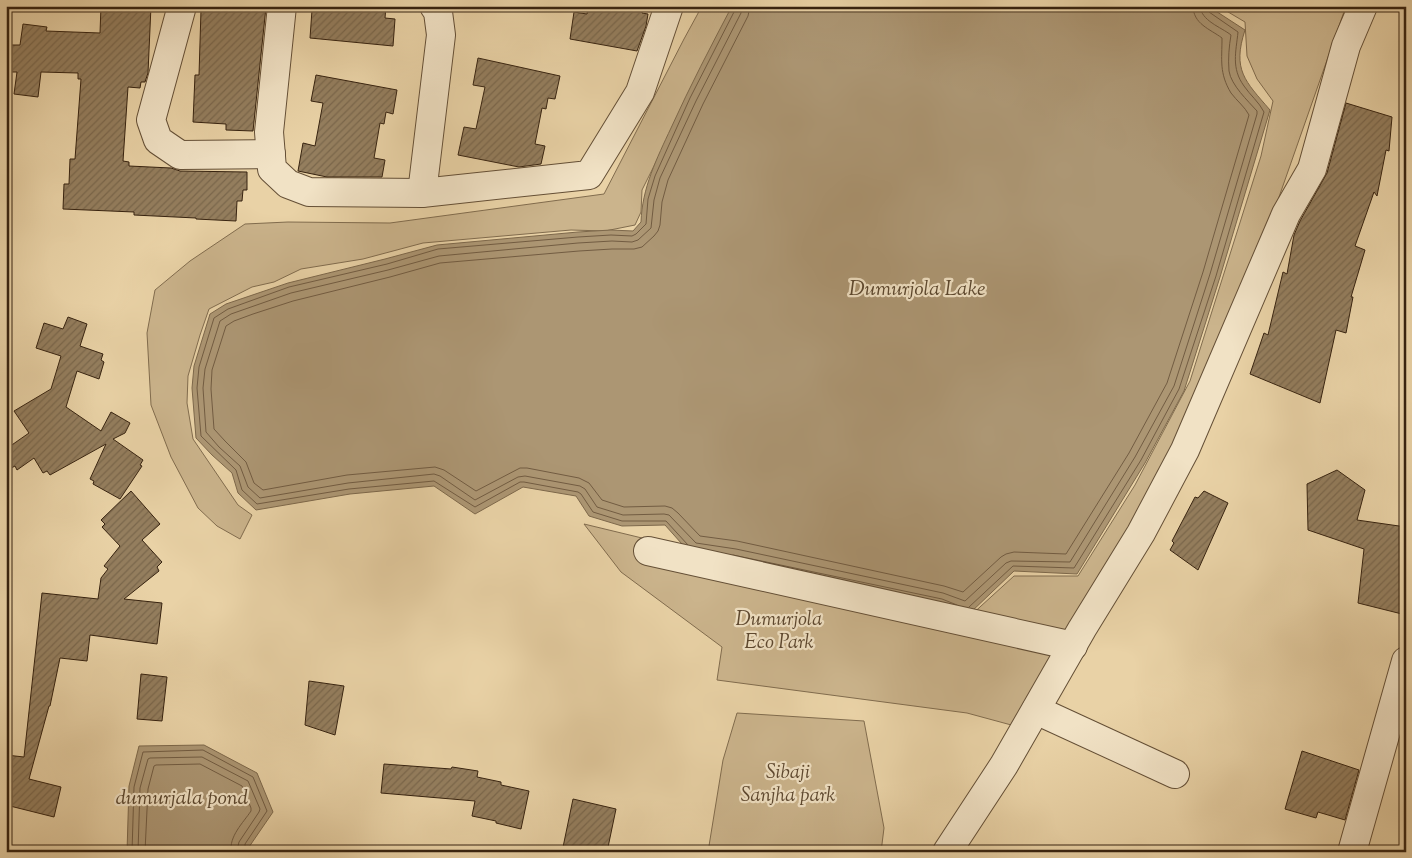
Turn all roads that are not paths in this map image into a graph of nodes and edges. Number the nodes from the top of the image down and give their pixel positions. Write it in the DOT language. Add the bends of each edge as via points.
graph roads {
  1 [pos="182,6"];
  2 [pos="282,6"];
  3 [pos="434,6"];
  4 [pos="669,6"];
  5 [pos="1363,6"];
  6 [pos="271,154"];
  7 [pos="422,193"];
  8 [pos="648,551"];
  9 [pos="1073,646"];
  10 [pos="1406,661"];
  11 [pos="1036,710"];
  12 [pos="1175,774"];
  13 [pos="947,852"];
  14 [pos="1352,852"];
  1 -- 6 [label="street" via="151,120 158,140 180,155"];
  2 -- 6 [label="street" via="269,132"];
  3 -- 7 [label="street" via="441,35"];
  4 -- 7 [label="street" via="640,92 589,175"];
  5 -- 9 [label="street" via="1346,46 1312,169 1286,214 1185,450 1142,533"];
  6 -- 7 [label="street" via="272,169 288,184 309,192"];
  8 -- 9 [label="street"];
  9 -- 11 [label="street"];
  10 -- 14 [label="street"];
  11 -- 12 [label="street"];
  11 -- 13 [label="street"];
}
